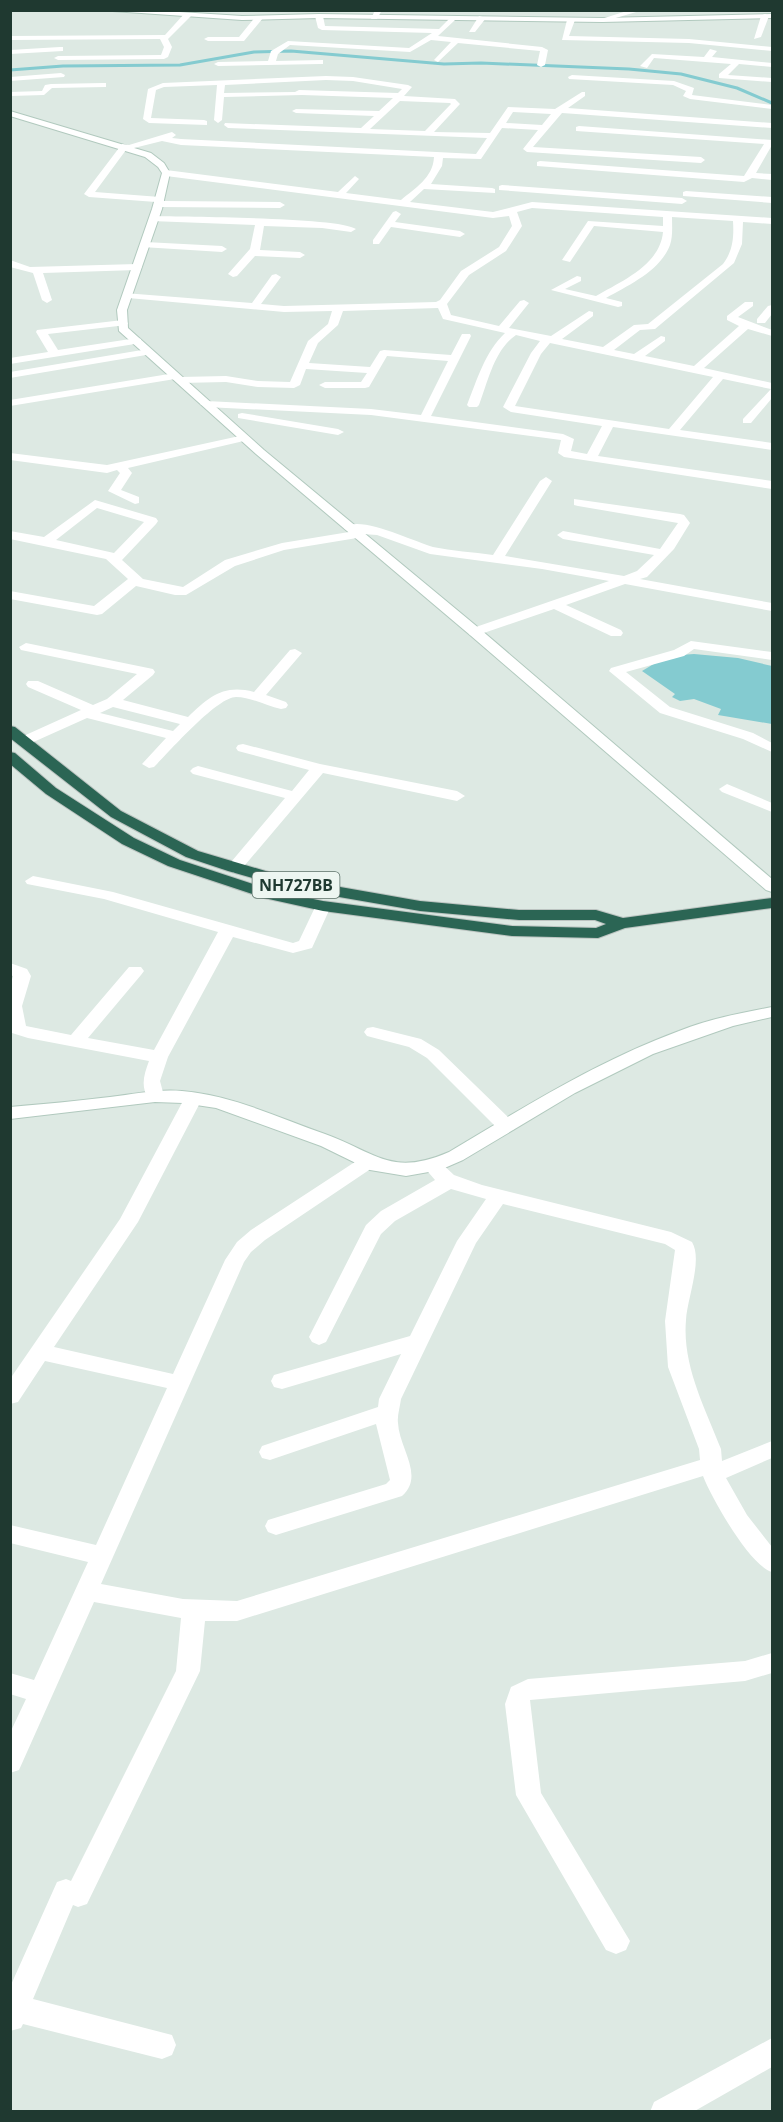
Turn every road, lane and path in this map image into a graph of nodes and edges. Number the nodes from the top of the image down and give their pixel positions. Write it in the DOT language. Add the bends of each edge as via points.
graph roads {
  1 [pos="101,10"];
  2 [pos="640,10"];
  3 [pos="376,14"];
  4 [pos="611,14"];
  5 [pos="193,15"];
  6 [pos="320,16"];
  7 [pos="769,16"];
  8 [pos="259,18"];
  9 [pos="452,18"];
  10 [pos="482,18"];
  11 [pos="572,20"];
  12 [pos="602,20"];
  13 [pos="472,30"];
  14 [pos="441,32"];
  15 [pos="126,37"];
  16 [pos="164,37"];
  17 [pos="757,37"];
  18 [pos="432,38"];
  19 [pos="208,39"];
  20 [pos="10,40"];
  21 [pos="457,40"];
  22 [pos="721,43"];
  23 [pos="772,49"];
  24 [pos="11,52"];
  25 [pos="275,55"];
  26 [pos="131,57"];
  27 [pos="706,59"];
  28 [pos="438,60"];
  29 [pos="320,62"];
  30 [pos="737,62"];
  31 [pos="218,64"];
  32 [pos="541,65"];
  33 [pos="772,65"];
  34 [pos="644,66"];
  35 [pos="61,75"];
  36 [pos="572,77"];
  37 [pos="301,78"];
  38 [pos="10,79"];
  39 [pos="772,80"];
  40 [pos="221,82"];
  41 [pos="103,85"];
  42 [pos="298,93"];
  43 [pos="10,94"];
  44 [pos="582,94"];
  45 [pos="220,95"];
  46 [pos="399,97"];
  47 [pos="772,107"];
  48 [pos="296,111"];
  49 [pos="559,111"];
  50 [pos="11,113"];
  51 [pos="380,114"];
  52 [pos="218,120"];
  53 [pos="205,124"];
  54 [pos="499,124"];
  55 [pos="228,125"];
  56 [pos="772,125"];
  57 [pos="294,127"];
  58 [pos="544,128"];
  59 [pos="579,129"];
  60 [pos="364,130"];
  61 [pos="396,132"];
  62 [pos="427,134"];
  63 [pos="492,136"];
  64 [pos="161,138"];
  65 [pos="771,142"];
  66 [pos="126,147"];
  67 [pos="706,149"];
  68 [pos="385,151"];
  69 [pos="439,154"];
  70 [pos="604,154"];
  71 [pos="540,164"];
  72 [pos="597,168"];
  73 [pos="166,173"];
  74 [pos="694,174"];
  75 [pos="749,176"];
  76 [pos="772,177"];
  77 [pos="355,179"];
  78 [pos="424,186"];
  79 [pos="502,188"];
  80 [pos="492,191"];
  81 [pos="340,195"];
  82 [pos="684,197"];
  83 [pos="772,200"];
  84 [pos="159,202"];
  85 [pos="403,204"];
  86 [pos="280,205"];
  87 [pos="513,213"];
  88 [pos="672,213"];
  89 [pos="738,218"];
  90 [pos="154,219"];
  91 [pos="436,219"];
  92 [pos="772,221"];
  93 [pos="260,223"];
  94 [pos="389,224"];
  95 [pos="351,229"];
  96 [pos="667,229"];
  97 [pos="460,234"];
  98 [pos="376,242"];
  99 [pos="145,245"];
  100 [pos="222,249"];
  101 [pos="252,254"];
  102 [pos="300,255"];
  103 [pos="567,261"];
  104 [pos="10,263"];
  105 [pos="137,267"];
  106 [pos="33,270"];
  107 [pos="10,272"];
  108 [pos="233,274"];
  109 [pos="276,277"];
  110 [pos="578,279"];
  111 [pos="128,295"];
  112 [pos="47,300"];
  113 [pos="596,300"];
  114 [pos="524,303"];
  115 [pos="442,304"];
  116 [pos="618,304"];
  117 [pos="749,304"];
  118 [pos="254,307"];
  119 [pos="772,308"];
  120 [pos="338,309"];
  121 [pos="589,314"];
  122 [pos="760,321"];
  123 [pos="123,323"];
  124 [pos="746,325"];
  125 [pos="503,328"];
  126 [pos="516,331"];
  127 [pos="772,333"];
  128 [pos="466,336"];
  129 [pos="550,339"];
  130 [pos="661,339"];
  131 [pos="136,341"];
  132 [pos="605,351"];
  133 [pos="148,352"];
  134 [pos="55,354"];
  135 [pos="637,357"];
  136 [pos="455,358"];
  137 [pos="12,359"];
  138 [pos="304,366"];
  139 [pos="373,370"];
  140 [pos="696,370"];
  141 [pos="10,375"];
  142 [pos="720,375"];
  143 [pos="177,378"];
  144 [pos="325,385"];
  145 [pos="772,386"];
  146 [pos="772,392"];
  147 [pos="10,403"];
  148 [pos="206,404"];
  149 [pos="473,405"];
  150 [pos="218,415"];
  151 [pos="425,418"];
  152 [pos="747,422"];
  153 [pos="609,423"];
  154 [pos="338,432"];
  155 [pos="672,432"];
  156 [pos="244,438"];
  157 [pos="582,439"];
  158 [pos="770,443"];
  159 [pos="16,457"];
  160 [pos="591,458"];
  161 [pos="120,466"];
  162 [pos="10,467"];
  163 [pos="546,481"];
  164 [pos="772,485"];
  165 [pos="135,500"];
  166 [pos="578,502"];
  167 [pos="354,531"];
  168 [pos="10,535"];
  169 [pos="563,535"];
  170 [pos="46,541"];
  171 [pos="663,553"];
  172 [pos="497,559"];
  173 [pos="114,560"];
  174 [pos="626,579"];
  175 [pos="138,581"];
  176 [pos="10,595"];
  177 [pos="554,604"];
  178 [pos="772,607"];
  179 [pos="475,632"];
  180 [pos="616,633"];
  181 [pos="26,647"];
  182 [pos="295,653"];
  183 [pos="772,656"];
  184 [pos="33,684"];
  185 [pos="256,698"];
  186 [pos="112,702"];
  187 [pos="280,705"];
  188 [pos="91,712"];
  189 [pos="190,722"];
  190 [pos="10,730"];
  191 [pos="176,736"];
  192 [pos="24,741"];
  193 [pos="772,747"];
  194 [pos="243,748"];
  195 [pos="10,756"];
  196 [pos="149,764"];
  197 [pos="319,768"];
  198 [pos="198,771"];
  199 [pos="728,789"];
  200 [pos="295,796"];
  201 [pos="457,796"];
  202 [pos="772,808"];
  203 [pos="152,833"];
  204 [pos="136,845"];
  205 [pos="234,868"];
  206 [pos="33,881"];
  207 [pos="772,887"];
  208 [pos="772,895"];
  209 [pos="772,903"];
  210 [pos="322,906"];
  211 [pos="622,923"];
  212 [pos="228,930"];
  213 [pos="10,968"];
  214 [pos="135,971"];
  215 [pos="772,1012"];
  216 [pos="374,1032"];
  217 [pos="75,1042"];
  218 [pos="159,1057"];
  219 [pos="155,1096"];
  220 [pos="193,1099"];
  221 [pos="10,1113"];
  222 [pos="498,1119"];
  223 [pos="368,1161"];
  224 [pos="434,1166"];
  225 [pos="449,1181"];
  226 [pos="498,1196"];
  227 [pos="319,1337"];
  228 [pos="417,1342"];
  229 [pos="41,1352"];
  230 [pos="282,1381"];
  231 [pos="180,1383"];
  232 [pos="10,1396"];
  233 [pos="387,1412"];
  234 [pos="772,1449"];
  235 [pos="270,1452"];
  236 [pos="713,1469"];
  237 [pos="276,1526"];
  238 [pos="10,1534"];
  239 [pos="103,1556"];
  240 [pos="772,1563"];
  241 [pos="87,1591"];
  242 [pos="194,1609"];
  243 [pos="772,1663"];
  244 [pos="10,1683"];
  245 [pos="41,1693"];
  246 [pos="10,1762"];
  247 [pos="616,1941"];
  248 [pos="12,2012"];
  249 [pos="162,2045"];
  250 [pos="772,2052"];
  251 [pos="664,2112"];
  1 -- 5 [label="street"];
  2 -- 4 [label="street"];
  3 -- 6 [label="street"];
  3 -- 9 [label="street"];
  4 -- 12 [label="street"];
  5 -- 8 [label="street"];
  5 -- 16 [label="street"];
  6 -- 8 [label="street"];
  6 -- 14 [label="street" via="322,28"];
  7 -- 12 [label="street"];
  7 -- 17 [label="street"];
  8 -- 19 [label="street" via="241,39"];
  9 -- 10 [label="street"];
  9 -- 14 [label="street"];
  10 -- 11 [label="street"];
  10 -- 13 [label="street"];
  11 -- 12 [label="street"];
  11 -- 22 [label="street" via="565,38"];
  14 -- 18 [label="street"];
  15 -- 16 [label="street"];
  15 -- 20 [label="street"];
  15 -- 26 [label="street"];
  16 -- 26 [label="street" via="168,47 165,56"];
  18 -- 21 [label="street"];
  18 -- 25 [label="street" via="410,50 293,42 285,43"];
  20 -- 24 [label="street"];
  21 -- 28 [label="street"];
  21 -- 32 [label="street" via="542,49"];
  22 -- 23 [label="street"];
  22 -- 27 [label="street"];
  24 -- 26 [label="street"];
  25 -- 29 [label="street"];
  25 -- 31 [label="street"];
  27 -- 30 [label="street"];
  27 -- 34 [label="street" via="654,55"];
  30 -- 33 [label="street"];
  30 -- 39 [label="street" via="723,76"];
  35 -- 38 [label="street"];
  36 -- 47 [label="street" via="674,83 692,90 687,96 690,97"];
  37 -- 40 [label="street"];
  37 -- 42 [label="street"];
  37 -- 46 [label="street" via="353,79 408,87"];
  40 -- 45 [label="street"];
  40 -- 53 [label="street" via="152,89 147,119"];
  41 -- 43 [label="street" via="51,86 44,93"];
  42 -- 45 [label="street"];
  42 -- 46 [label="street"];
  42 -- 48 [label="street"];
  44 -- 49 [label="street"];
  45 -- 52 [label="street"];
  46 -- 51 [label="street"];
  46 -- 62 [label="street" via="456,103"];
  48 -- 51 [label="street"];
  48 -- 57 [label="street"];
  49 -- 54 [label="street" via="514,109"];
  49 -- 56 [label="street" via="642,112"];
  49 -- 58 [label="street"];
  50 -- 66 [label="street"];
  51 -- 60 [label="street"];
  52 -- 53 [label="street"];
  52 -- 55 [label="street"];
  53 -- 55 [label="street"];
  53 -- 64 [label="street"];
  54 -- 58 [label="street"];
  54 -- 63 [label="street"];
  55 -- 57 [label="street"];
  57 -- 60 [label="street"];
  58 -- 70 [label="street" via="527,149"];
  59 -- 67 [label="street"];
  60 -- 61 [label="street"];
  61 -- 62 [label="street"];
  61 -- 68 [label="street"];
  62 -- 63 [label="street"];
  63 -- 69 [label="street" via="478,157"];
  64 -- 66 [label="street"];
  64 -- 68 [label="street"];
  65 -- 67 [label="street"];
  65 -- 75 [label="street"];
  66 -- 73 [label="street" via="148,155"];
  66 -- 84 [label="street" via="89,194"];
  67 -- 70 [label="street"];
  67 -- 74 [label="street"];
  68 -- 69 [label="street"];
  69 -- 78 [label="street" via="438,166"];
  70 -- 72 [label="street"];
  71 -- 72 [label="street"];
  72 -- 74 [label="street"];
  73 -- 81 [label="street"];
  73 -- 84 [label="street"];
  74 -- 75 [label="street" via="744,179"];
  74 -- 82 [label="street"];
  75 -- 76 [label="street"];
  77 -- 81 [label="street"];
  78 -- 80 [label="street"];
  78 -- 85 [label="street"];
  79 -- 82 [label="street"];
  81 -- 85 [label="street"];
  82 -- 83 [label="street"];
  82 -- 88 [label="street"];
  84 -- 86 [label="street"];
  84 -- 90 [label="street"];
  85 -- 91 [label="street"];
  85 -- 94 [label="street"];
  87 -- 88 [label="street" via="532,205"];
  87 -- 91 [label="street"];
  87 -- 115 [label="street" via="517,226 503,249 465,273"];
  88 -- 89 [label="street"];
  88 -- 96 [label="street"];
  89 -- 92 [label="street"];
  89 -- 132 [label="street" via="738,249 734,258 651,327 638,327"];
  90 -- 93 [label="street"];
  90 -- 99 [label="street"];
  91 -- 94 [label="street"];
  91 -- 97 [label="street"];
  93 -- 95 [label="street"];
  93 -- 101 [label="street"];
  94 -- 98 [label="street"];
  96 -- 103 [label="street" via="591,223"];
  96 -- 113 [label="street" via="666,243 655,261"];
  99 -- 100 [label="street"];
  99 -- 105 [label="street"];
  101 -- 102 [label="street"];
  101 -- 108 [label="street"];
  104 -- 106 [label="street"];
  105 -- 106 [label="street"];
  105 -- 111 [label="street"];
  106 -- 107 [label="street"];
  106 -- 112 [label="street"];
  109 -- 118 [label="street"];
  110 -- 113 [label="street" via="556,290"];
  111 -- 118 [label="street"];
  111 -- 123 [label="street" via="122,310"];
  113 -- 116 [label="street"];
  114 -- 125 [label="street"];
  115 -- 120 [label="street"];
  115 -- 125 [label="street" via="447,317"];
  117 -- 124 [label="street" via="731,318"];
  118 -- 120 [label="street"];
  119 -- 122 [label="street"];
  120 -- 138 [label="street" via="333,325 313,342"];
  121 -- 129 [label="street"];
  123 -- 131 [label="street" via="123,329"];
  123 -- 134 [label="street" via="41,333"];
  124 -- 127 [label="street"];
  124 -- 140 [label="street"];
  125 -- 126 [label="street"];
  126 -- 129 [label="street"];
  126 -- 149 [label="street" via="506,336 497,351"];
  128 -- 136 [label="street"];
  129 -- 132 [label="street"];
  129 -- 153 [label="street" via="536,353 509,407 521,412"];
  130 -- 135 [label="street"];
  131 -- 133 [label="street"];
  131 -- 134 [label="street"];
  132 -- 135 [label="street"];
  133 -- 141 [label="street"];
  133 -- 143 [label="street"];
  134 -- 137 [label="street"];
  135 -- 140 [label="street"];
  136 -- 139 [label="street" via="384,353"];
  136 -- 151 [label="street"];
  138 -- 139 [label="street"];
  138 -- 143 [label="street" via="296,384 291,385"];
  139 -- 144 [label="street" via="363,386"];
  140 -- 142 [label="street"];
  142 -- 145 [label="street"];
  142 -- 155 [label="street"];
  143 -- 147 [label="street"];
  143 -- 148 [label="street"];
  146 -- 152 [label="street"];
  148 -- 150 [label="street"];
  148 -- 151 [label="street"];
  150 -- 154 [label="street" via="249,416"];
  150 -- 156 [label="street"];
  151 -- 157 [label="street"];
  153 -- 155 [label="street"];
  153 -- 157 [label="street"];
  155 -- 158 [label="street"];
  156 -- 161 [label="street"];
  156 -- 167 [label="street"];
  157 -- 160 [label="street"];
  157 -- 160 [label="street" via="568,440 564,453"];
  159 -- 161 [label="street" via="99,468"];
  159 -- 162 [label="street"];
  160 -- 164 [label="street"];
  161 -- 165 [label="street" via="126,473 114,491"];
  163 -- 172 [label="street"];
  166 -- 171 [label="street" via="684,520"];
  167 -- 172 [label="street" via="379,532 430,550"];
  167 -- 175 [label="street" via="230,563 186,591"];
  167 -- 179 [label="street"];
  168 -- 170 [label="street"];
  169 -- 171 [label="street"];
  170 -- 173 [label="street"];
  170 -- 173 [label="street" via="95,504 152,521"];
  171 -- 174 [label="street" via="642,574"];
  172 -- 174 [label="street"];
  173 -- 175 [label="street"];
  174 -- 177 [label="street"];
  174 -- 178 [label="street"];
  175 -- 176 [label="street" via="131,582 97,611"];
  177 -- 179 [label="street"];
  177 -- 180 [label="street"];
  179 -- 207 [label="street"];
  181 -- 186 [label="street" via="148,672"];
  182 -- 185 [label="street"];
  183 -- 193 [label="street" via="691,645 680,653 616,670 665,710"];
  184 -- 188 [label="street"];
  185 -- 187 [label="street"];
  185 -- 189 [label="street" via="237,693 225,695"];
  186 -- 188 [label="street"];
  186 -- 189 [label="street"];
  188 -- 191 [label="street"];
  188 -- 192 [label="street"];
  189 -- 191 [label="street"];
  190 -- 192 [label="highway, NH727BB"];
  191 -- 196 [label="street"];
  192 -- 203 [label="highway, NH727BB" via="109,808"];
  194 -- 197 [label="street"];
  195 -- 204 [label="highway, NH727BB" via="51,791"];
  197 -- 200 [label="street"];
  197 -- 201 [label="street"];
  198 -- 200 [label="street"];
  199 -- 202 [label="street"];
  200 -- 205 [label="street"];
  203 -- 204 [label="highway"];
  203 -- 205 [label="highway, NH727BB" via="192,854"];
  204 -- 210 [label="highway, NH727BB" via="221,880"];
  205 -- 211 [label="highway, NH727BB" via="298,886 420,906 519,915 596,915"];
  206 -- 212 [label="street" via="132,902"];
  208 -- 209 [label="highway, NH727BB"];
  209 -- 211 [label="highway, NH727BB"];
  210 -- 211 [label="highway, NH727BB" via="512,931 598,933"];
  210 -- 212 [label="street" via="306,944 300,947"];
  212 -- 218 [label="street"];
  213 -- 217 [label="street" via="22,976 13,1006 18,1029"];
  214 -- 217 [label="street"];
  215 -- 222 [label="street" via="722,1021 673,1038"];
  216 -- 222 [label="street" via="401,1038 427,1050"];
  217 -- 218 [label="street"];
  218 -- 219 [label="street" via="151,1081"];
  219 -- 220 [label="street"];
  219 -- 221 [label="street"];
  220 -- 223 [label="street" via="219,1103 328,1142"];
  220 -- 229 [label="street" via="128,1222"];
  222 -- 224 [label="street" via="456,1156"];
  223 -- 224 [label="street" via="406,1170"];
  223 -- 231 [label="street" via="244,1247"];
  224 -- 225 [label="street"];
  225 -- 226 [label="street"];
  225 -- 227 [label="street" via="388,1216 373,1230"];
  226 -- 228 [label="street" via="468,1241"];
  226 -- 236 [label="street" via="671,1239 684,1247 686,1257 675,1321 679,1367 710,1449"];
  228 -- 230 [label="street"];
  228 -- 233 [label="street"];
  229 -- 231 [label="street"];
  229 -- 232 [label="street"];
  231 -- 239 [label="street"];
  233 -- 235 [label="street"];
  233 -- 237 [label="street" via="402,1478 400,1485"];
  234 -- 236 [label="street"];
  236 -- 240 [label="street" via="739,1521"];
  236 -- 242 [label="street" via="248,1608 224,1613"];
  238 -- 239 [label="street"];
  239 -- 241 [label="street"];
  241 -- 242 [label="street"];
  241 -- 245 [label="street"];
  242 -- 248 [label="street" via="188,1671"];
  243 -- 247 [label="street" via="745,1671 528,1689 520,1694 517,1704 529,1795"];
  244 -- 245 [label="street"];
  245 -- 246 [label="street"];
  248 -- 249 [label="street"];
  250 -- 251 [label="street"];
}
